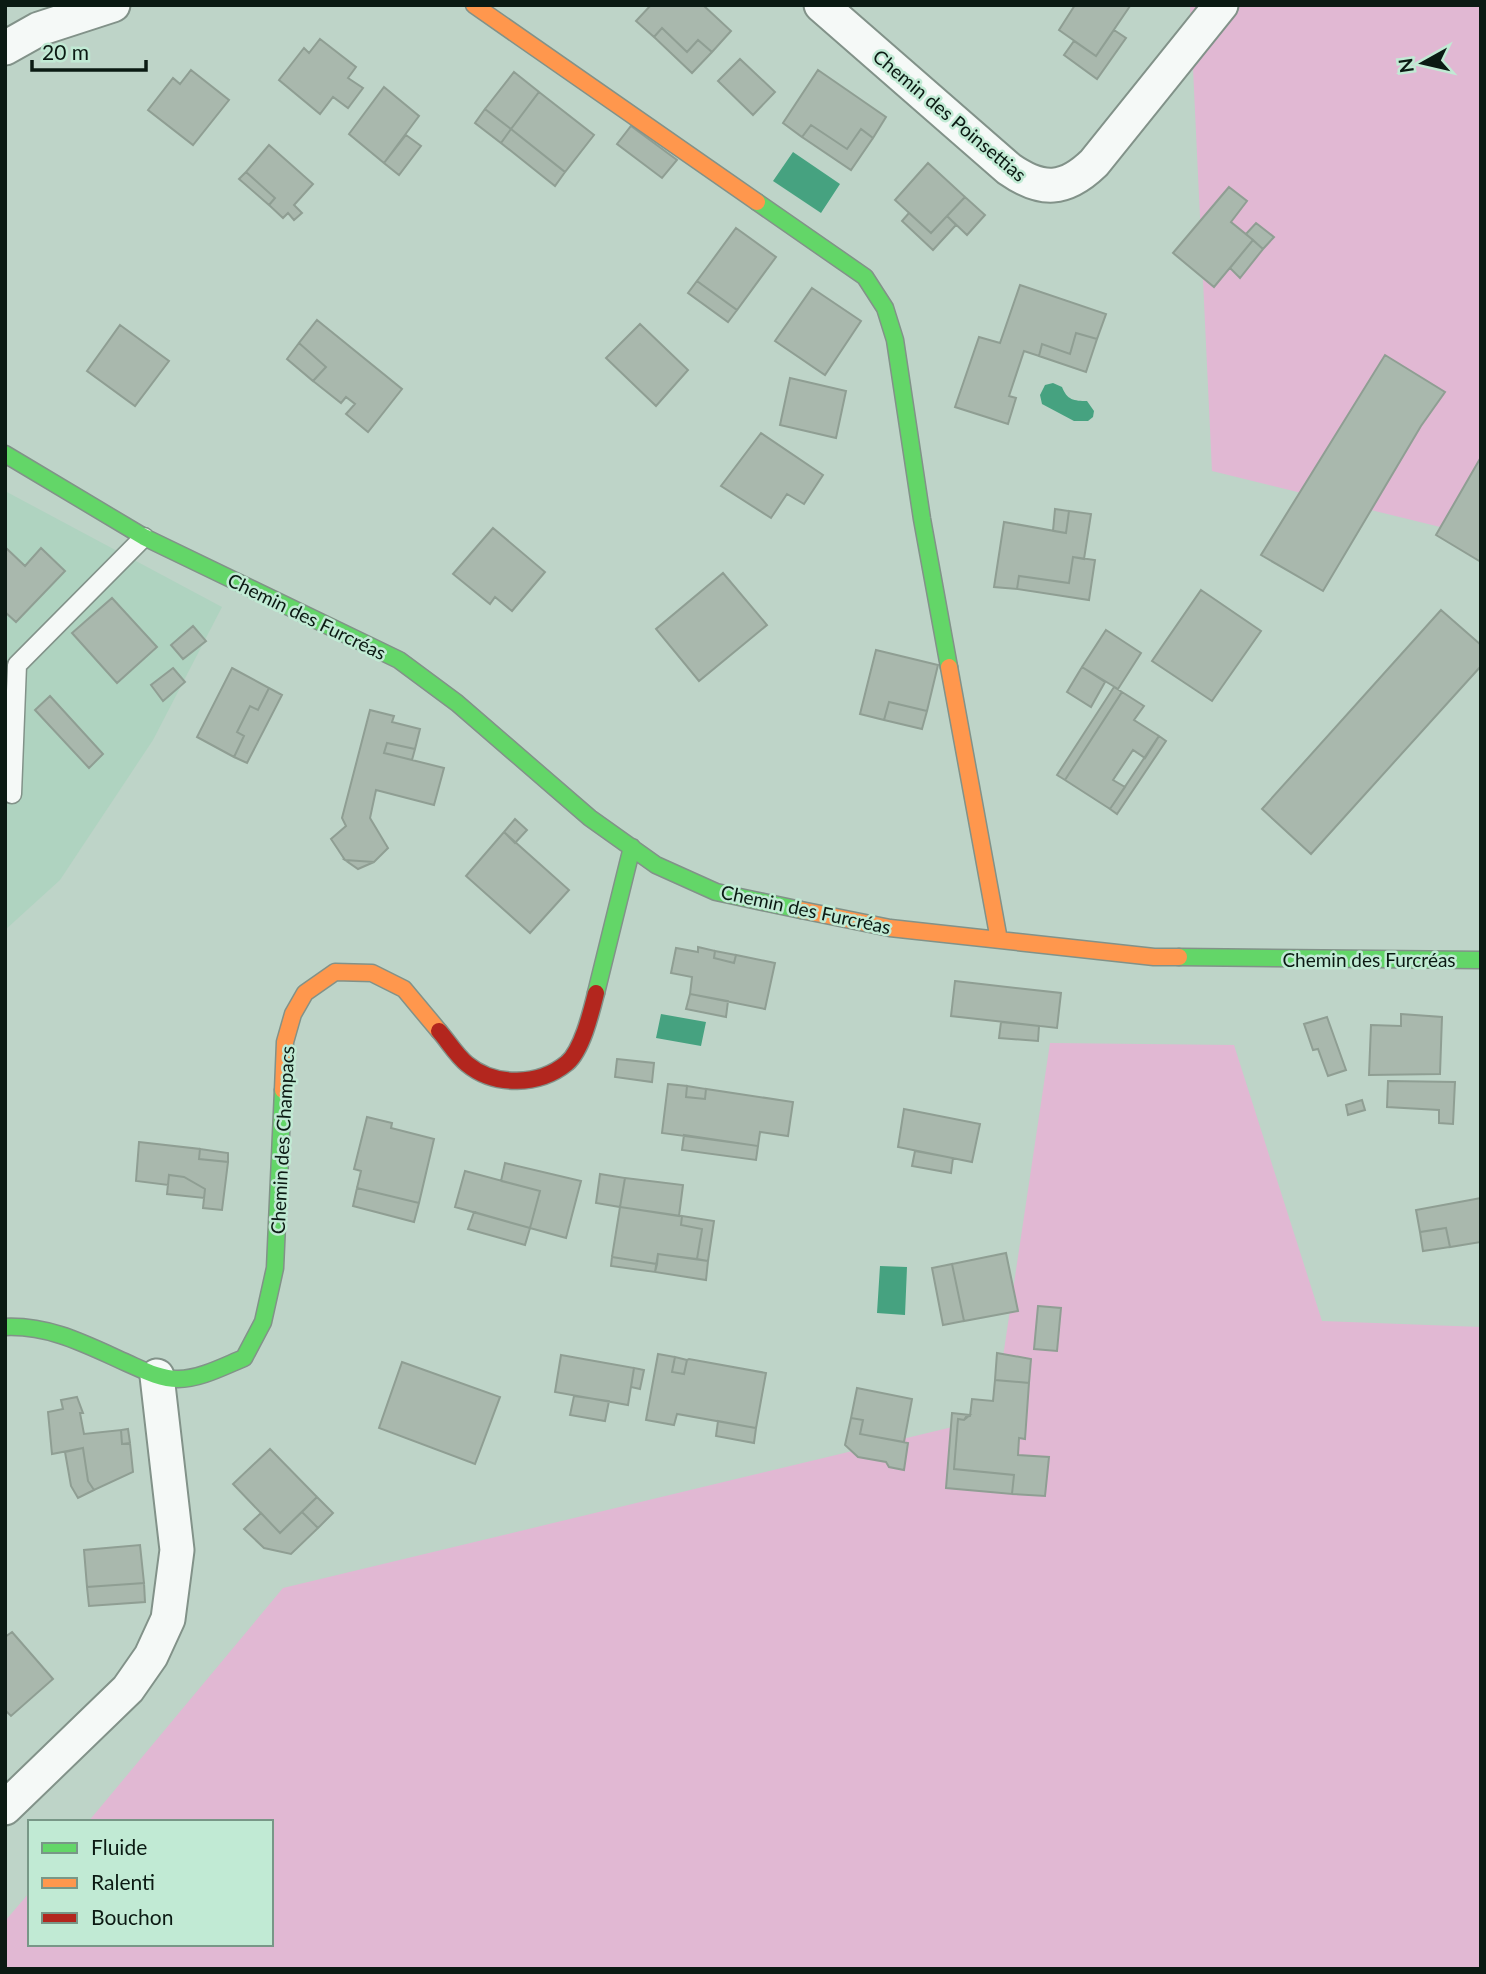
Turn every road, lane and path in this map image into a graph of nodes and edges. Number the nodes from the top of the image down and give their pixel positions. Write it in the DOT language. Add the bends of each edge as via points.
graph roads {
  1 [pos="474,5"];
  2 [pos="821,5"];
  3 [pos="1221,5"];
  4 [pos="97,8"];
  5 [pos="5,48"];
  6 [pos="5,454"];
  7 [pos="144,537"];
  8 [pos="11,667"];
  9 [pos="12,794"];
  10 [pos="632,848"];
  11 [pos="999,940"];
  12 [pos="1480,960"];
  13 [pos="5,1327"];
  14 [pos="157,1376"];
  15 [pos="5,1808"];
  1 -- 11 [label="street" via="865,277 885,308 895,340 922,519"];
  2 -- 3 [label="street, Chemin des Poinsettias" via="1009,169 1040,186 1071,180 1094,163"];
  4 -- 5 [label="street" via="39,29"];
  6 -- 7 [label="street, Chemin des Furcréas"];
  7 -- 8 [label="lane"];
  7 -- 10 [label="street, Chemin des Furcréas" via="398,660"];
  8 -- 9 [label="lane"];
  10 -- 11 [label="street, Chemin des Furcréas" via="656,865 716,892 890,928"];
  10 -- 14 [label="street, Chemin des Champacs" via="587,1028 568,1062 535,1080 499,1081 467,1064 404,989 372,972 335,972 305,993 285,1042 275,1268 263,1322 244,1358 181,1380"];
  11 -- 12 [label="street, Chemin des Furcréas" via="1153,957"];
  13 -- 14 [label="street, Chemin des Champacs" via="21,1325 54,1332"];
  14 -- 15 [label="street" via="177,1550 168,1619 151,1657 128,1689"];
}
